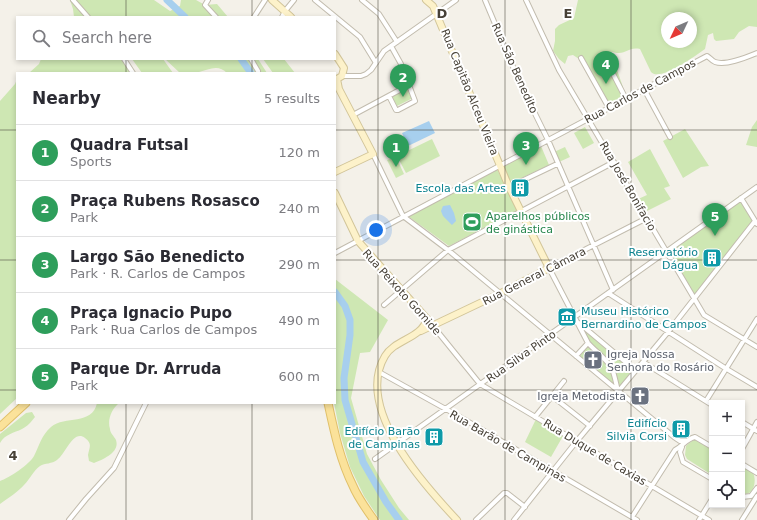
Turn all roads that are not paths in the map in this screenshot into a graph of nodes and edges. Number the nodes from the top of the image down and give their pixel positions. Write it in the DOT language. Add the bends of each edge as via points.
graph roads {
  1 [pos="73,0"];
  2 [pos="208,0"];
  3 [pos="265,0"];
  4 [pos="272,0"];
  5 [pos="294,0"];
  6 [pos="315,0"];
  7 [pos="362,0"];
  8 [pos="426,0"];
  9 [pos="456,0"];
  10 [pos="485,0"];
  11 [pos="526,0"];
  12 [pos="283,14"];
  13 [pos="437,14"];
  14 [pos="87,16"];
  15 [pos="215,16"];
  16 [pos="255,16"];
  17 [pos="334,16"];
  18 [pos="336,17"];
  19 [pos="397,42"];
  20 [pos="391,46"];
  21 [pos="757,53"];
  22 [pos="336,56"];
  23 [pos="581,58"];
  24 [pos="125,60"];
  25 [pos="252,60"];
  26 [pos="376,63"];
  27 [pos="609,66"];
  28 [pos="258,71"];
  29 [pos="132,72"];
  30 [pos="342,76"];
  31 [pos="409,85"];
  32 [pos="644,89"];
  33 [pos="389,96"];
  34 [pos="626,99"];
  35 [pos="608,108"];
  36 [pos="353,115"];
  37 [pos="588,119"];
  38 [pos="670,137"];
  39 [pos="548,140"];
  40 [pos="373,154"];
  41 [pos="614,162"];
  42 [pos="557,164"];
  43 [pos="500,166"];
  44 [pos="336,172"];
  45 [pos="509,187"];
  46 [pos="567,187"];
  47 [pos="757,187"];
  48 [pos="336,195"];
  49 [pos="740,198"];
  50 [pos="521,212"];
  51 [pos="403,216"];
  52 [pos="647,218"];
  53 [pos="756,222"];
  54 [pos="358,241"];
  55 [pos="593,246"];
  56 [pos="448,250"];
  57 [pos="336,252"];
  58 [pos="666,252"];
  59 [pos="549,268"];
  60 [pos="401,290"];
  61 [pos="613,290"];
  62 [pos="501,293"];
  63 [pos="608,293"];
  64 [pos="694,298"];
  65 [pos="384,305"];
  66 [pos="427,318"];
  67 [pos="576,319"];
  68 [pos="757,319"];
  69 [pos="433,326"];
  70 [pos="421,331"];
  71 [pos="668,332"];
  72 [pos="550,335"];
  73 [pos="744,339"];
  74 [pos="588,343"];
  75 [pos="757,347"];
  76 [pos="576,356"];
  77 [pos="643,362"];
  78 [pos="725,368"];
  79 [pos="635,370"];
  80 [pos="379,372"];
  81 [pos="564,381"];
  82 [pos="480,384"];
  83 [pos="757,387"];
  84 [pos="618,391"];
  85 [pos="552,396"];
  86 [pos="706,401"];
  87 [pos="709,403"];
  88 [pos="25,404"];
  89 [pos="146,404"];
  90 [pos="328,404"];
  91 [pos="446,409"];
  92 [pos="535,417"];
  93 [pos="757,422"];
  94 [pos="745,424"];
  95 [pos="590,426"];
  96 [pos="0,427"];
  97 [pos="755,430"];
  98 [pos="686,441"];
  99 [pos="576,442"];
  100 [pos="396,445"];
  101 [pos="709,445"];
  102 [pos="745,445"];
  103 [pos="682,446"];
  104 [pos="375,459"];
  105 [pos="745,466"];
  106 [pos="553,472"];
  107 [pos="756,473"];
  108 [pos="709,477"];
  109 [pos="651,486"];
  110 [pos="757,488"];
  111 [pos="757,496"];
  112 [pos="745,497"];
  113 [pos="745,499"];
  114 [pos="752,503"];
  115 [pos="709,504"];
  116 [pos="525,507"];
  117 [pos="632,517"];
  118 [pos="701,518"];
  119 [pos="69,520"];
  120 [pos="374,520"];
  121 [pos="457,520"];
  122 [pos="476,520"];
  123 [pos="514,520"];
  124 [pos="637,520"];
  125 [pos="709,520"];
  126 [pos="742,520"];
  1 -- 14 [label="street"];
  2 -- 15 [label="street" via="205,5"];
  3 -- 16 [label="street"];
  4 -- 12 [label="street"];
  5 -- 12 [label="street"];
  6 -- 17 [label="street"];
  7 -- 19 [label="street" via="379,14"];
  8 -- 13 [label="street, Rua Capitão Alceu Vieira"];
  9 -- 13 [label="street"];
  10 -- 39 [label="street, Rua São Benedito"];
  11 -- 37 [label="street, Rua José Bonifacio" via="559,70"];
  13 -- 19 [label="street"];
  13 -- 43 [label="street, Rua Capitão Alceu Vieira"];
  18 -- 26 [label="street" via="360,37"];
  19 -- 20 [label="street"];
  20 -- 26 [label="street"];
  20 -- 31 [label="street"];
  21 -- 32 [label="street, Rua Carlos de Campos" via="729,62 716,62 707,56"];
  22 -- 30 [label="street" via="344,68"];
  23 -- 35 [label="street"];
  24 -- 29 [label="street"];
  25 -- 28 [label="street"];
  26 -- 30 [label="street" via="361,76"];
  27 -- 34 [label="street"];
  30 -- 36 [label="street" via="337,79 337,84"];
  31 -- 33 [label="street"];
  31 -- 33 [label="street" via="414,103 396,110"];
  32 -- 34 [label="street, Rua Carlos de Campos"];
  32 -- 38 [label="street"];
  33 -- 36 [label="street"];
  34 -- 35 [label="street, Rua Carlos de Campos"];
  35 -- 37 [label="street, Rua Carlos de Campos"];
  36 -- 40 [label="street"];
  37 -- 39 [label="street, Rua Carlos de Campos"];
  37 -- 41 [label="street, Rua José Bonifacio"];
  39 -- 42 [label="street, Rua São Benedito"];
  39 -- 43 [label="street, Rua Carlos de Campos"];
  40 -- 44 [label="street"];
  40 -- 51 [label="street"];
  41 -- 46 [label="street"];
  41 -- 52 [label="street, Rua José Bonifacio"];
  42 -- 45 [label="street"];
  42 -- 46 [label="street, Rua São Benedito"];
  43 -- 45 [label="street, Rua Capitão Alceu Vieira"];
  43 -- 51 [label="street"];
  45 -- 50 [label="street, Rua Capitão Alceu Vieira"];
  46 -- 50 [label="street"];
  46 -- 55 [label="street, Rua São Benedito"];
  47 -- 49 [label="street, Rua Silva Pinto"];
  48 -- 54 [label="street, Rua Peixoto Gomide"];
  49 -- 53 [label="street"];
  49 -- 58 [label="street, Rua Silva Pinto"];
  50 -- 56 [label="street"];
  50 -- 59 [label="street, Rua Capitão Alceu Vieira"];
  51 -- 54 [label="street"];
  51 -- 56 [label="street"];
  52 -- 55 [label="street, Rua General Câmara"];
  52 -- 58 [label="street, Rua José Bonifacio"];
  53 -- 64 [label="street"];
  54 -- 57 [label="street"];
  54 -- 60 [label="street, Rua Peixoto Gomide"];
  55 -- 59 [label="street, Rua General Câmara"];
  55 -- 61 [label="street, Rua São Benedito"];
  56 -- 60 [label="street"];
  56 -- 62 [label="street"];
  58 -- 61 [label="street, Rua Silva Pinto"];
  58 -- 64 [label="street, Rua José Bonifacio"];
  59 -- 62 [label="street, Rua General Câmara"];
  59 -- 67 [label="street"];
  60 -- 65 [label="street"];
  60 -- 66 [label="street, Rua Peixoto Gomide"];
  61 -- 63 [label="street, Rua Silva Pinto"];
  62 -- 69 [label="street, Rua General Câmara"];
  62 -- 72 [label="street"];
  63 -- 67 [label="street, Rua Silva Pinto"];
  63 -- 71 [label="street"];
  64 -- 71 [label="street"];
  64 -- 73 [label="street, Rua José Bonifacio" via="704,315"];
  66 -- 69 [label="street, Rua Peixoto Gomide"];
  66 -- 70 [label="street"];
  67 -- 72 [label="street, Rua Silva Pinto"];
  67 -- 74 [label="street"];
  67 -- 79 [label="street"];
  68 -- 73 [label="street"];
  69 -- 70 [label="street, Rua General Câmara"];
  69 -- 82 [label="street, Rua Peixoto Gomide"];
  70 -- 80 [label="street, Rua General Câmara" via="389,351"];
  71 -- 77 [label="street"];
  71 -- 78 [label="street"];
  72 -- 76 [label="street"];
  72 -- 82 [label="street, Rua Silva Pinto"];
  73 -- 75 [label="street, Rua José Bonifacio"];
  73 -- 78 [label="street"];
  74 -- 76 [label="street"];
  74 -- 84 [label="street" via="612,368"];
  76 -- 84 [label="street"];
  77 -- 79 [label="street"];
  77 -- 86 [label="street"];
  78 -- 83 [label="street"];
  78 -- 86 [label="street"];
  79 -- 84 [label="street"];
  80 -- 91 [label="street, Rua Barão de Campinas"];
  80 -- 100 [label="street" via="382,411"];
  81 -- 85 [label="street"];
  82 -- 91 [label="street, Rua Silva Pinto"];
  82 -- 92 [label="street, Rua Duque de Caxias"];
  84 -- 95 [label="street"];
  84 -- 98 [label="street" via="674,437"];
  85 -- 92 [label="street"];
  85 -- 95 [label="street"];
  86 -- 87 [label="street"];
  88 -- 96 [label="main road"];
  89 -- 119 [label="street" via="114,468"];
  90 -- 120 [label="main road" via="345,468 353,487"];
  91 -- 100 [label="street, Rua Silva Pinto"];
  91 -- 106 [label="street, Rua Barão de Campinas"];
  92 -- 99 [label="street, Rua Duque de Caxias"];
  93 -- 97 [label="street"];
  94 -- 97 [label="street"];
  95 -- 99 [label="street"];
  97 -- 102 [label="street"];
  98 -- 101 [label="street" via="695,437"];
  98 -- 103 [label="street"];
  99 -- 106 [label="street"];
  99 -- 109 [label="street, Rua Duque de Caxias"];
  100 -- 104 [label="street, Rua Silva Pinto"];
  100 -- 121 [label="street" via="423,482"];
  103 -- 108 [label="street" via="680,452 683,462"];
  103 -- 109 [label="street" via="675,450"];
  105 -- 107 [label="street"];
  106 -- 116 [label="street"];
  106 -- 117 [label="street, Rua Barão de Campinas"];
  109 -- 117 [label="street"];
  109 -- 118 [label="street, Rua Duque de Caxias"];
  110 -- 112 [label="street" via="751,496"];
  111 -- 114 [label="street"];
  113 -- 114 [label="street"];
  114 -- 126 [label="street"];
  115 -- 118 [label="street"];
  116 -- 122 [label="street" via="504,493"];
  116 -- 123 [label="street"];
  117 -- 124 [label="street, Rua Barão de Campinas"];
  118 -- 125 [label="street, Rua Duque de Caxias"];
}
